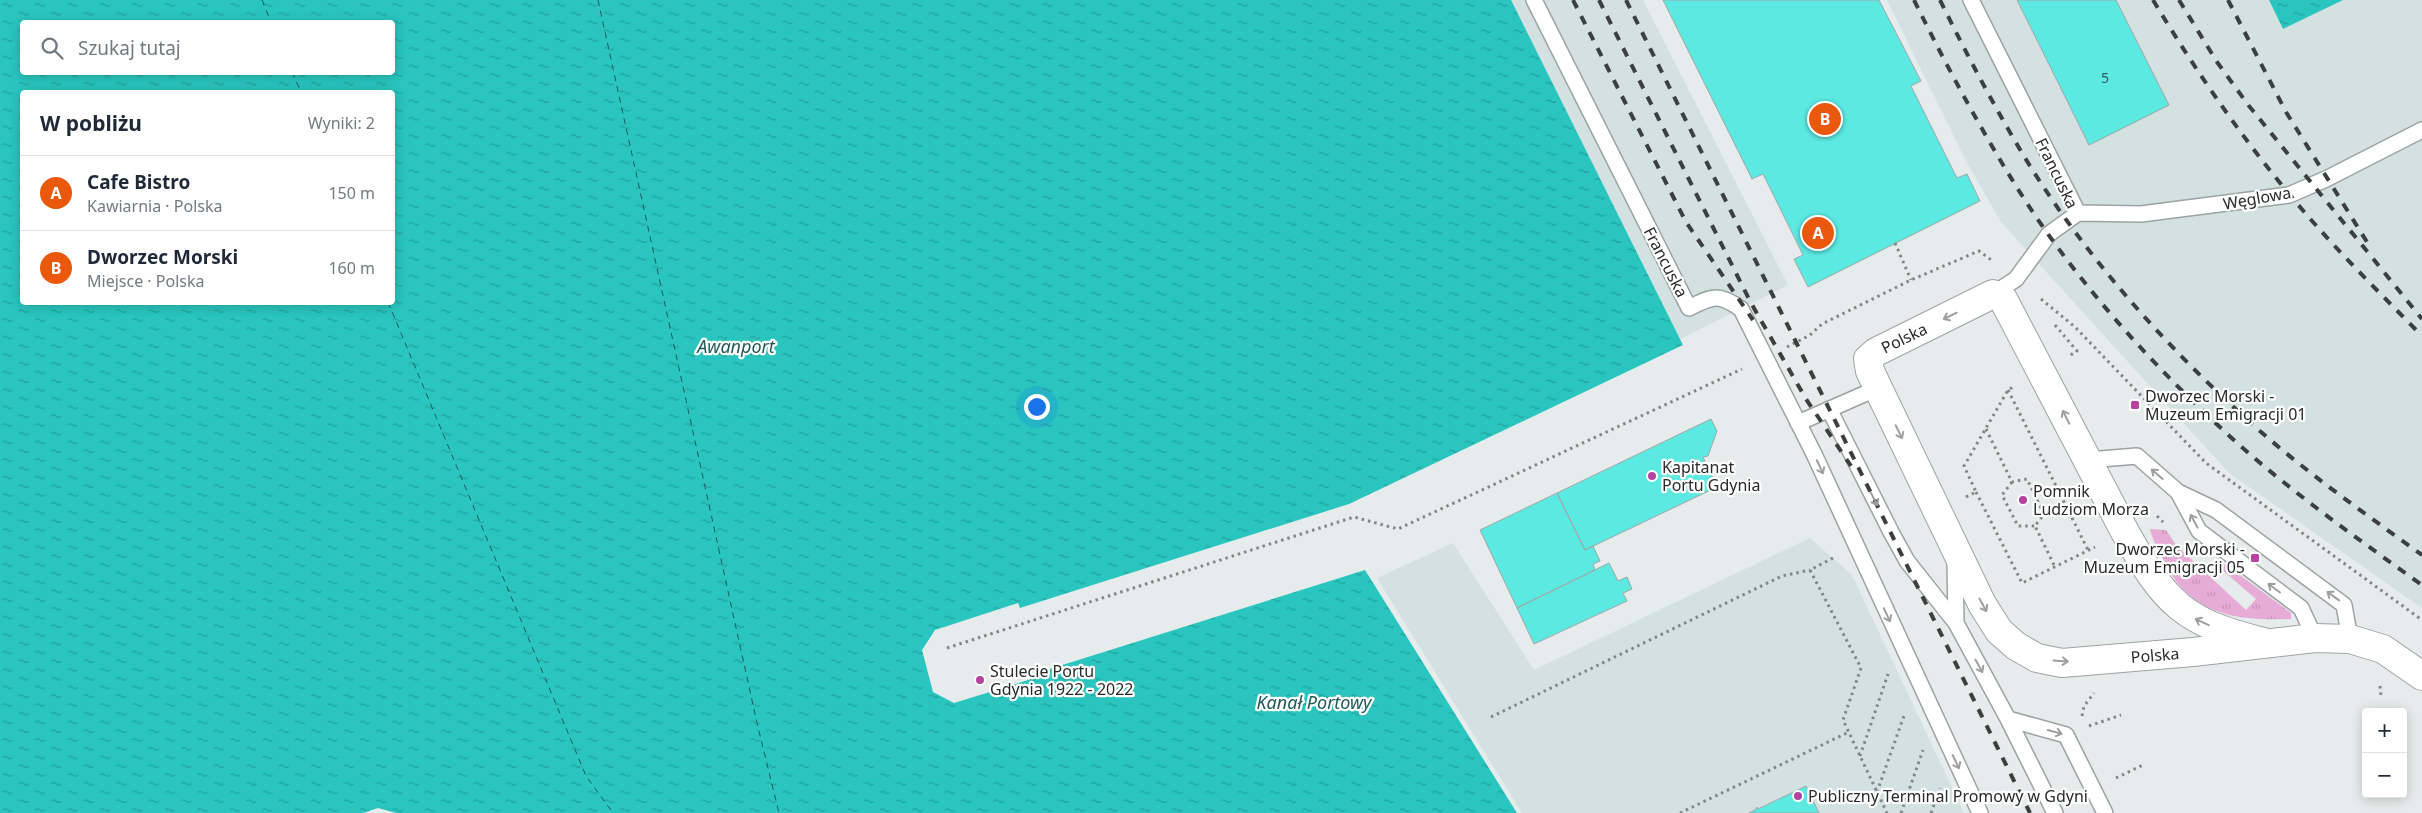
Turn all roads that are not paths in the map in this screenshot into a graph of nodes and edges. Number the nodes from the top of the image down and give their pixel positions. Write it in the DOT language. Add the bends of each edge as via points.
graph roads {
  1 [pos="1534,0"];
  2 [pos="1971,0"];
  3 [pos="2422,130"];
  4 [pos="2078,214"];
  5 [pos="1994,294"];
  6 [pos="1878,388"];
  7 [pos="1829,409"];
  8 [pos="1798,423"];
  9 [pos="2088,460"];
  10 [pos="2178,492"];
  11 [pos="1954,545"];
  12 [pos="1956,623"];
  13 [pos="2315,638"];
  14 [pos="2350,639"];
  15 [pos="2264,642"];
  16 [pos="2422,676"];
  17 [pos="2008,719"];
  18 [pos="1980,813"];
  19 [pos="2055,813"];
  20 [pos="2105,813"];
  1 -- 8 [label="lane, Francuska" via="1690,308 1708,298 1720,298 1740,309"];
  2 -- 4 [label="lane, Francuska"];
  3 -- 4 [label="lane, Węglowa" via="2289,195 2142,214"];
  4 -- 5 [label="lane, Francuska" via="2049,234 2016,278"];
  5 -- 6 [label="highway, Polska, one-way" via="1876,352 1868,359"];
  9 -- 5 [label="highway, Polska, one-way" via="2012,312 2003,299"];
  6 -- 7 [label="lane"];
  6 -- 11 [label="highway, Polska, one-way"];
  7 -- 8 [label="lane"];
  7 -- 12 [label="lane, one-way" via="1907,561"];
  8 -- 18 [label="lane, one-way"];
  10 -- 9 [label="lane, one-way" via="2137,456"];
  15 -- 9 [label="highway, Polska, one-way" via="2226,633 2202,622 2167,597 2145,568"];
  13 -- 10 [label="lane, one-way" via="2301,608 2199,531"];
  14 -- 10 [label="lane, one-way" via="2344,604 2216,510"];
  11 -- 12 [label="lane"];
  11 -- 15 [label="highway, Polska, one-way" via="1982,604 1999,631 2037,658 2062,663 2193,652"];
  12 -- 17 [label="lane, one-way"];
  13 -- 14 [label="highway, Polska"];
  13 -- 15 [label="highway, Polska"];
  14 -- 16 [label="highway, Polska" via="2384,649"];
  17 -- 19 [label="lane"];
  17 -- 20 [label="lane, one-way" via="2066,735"];
}
